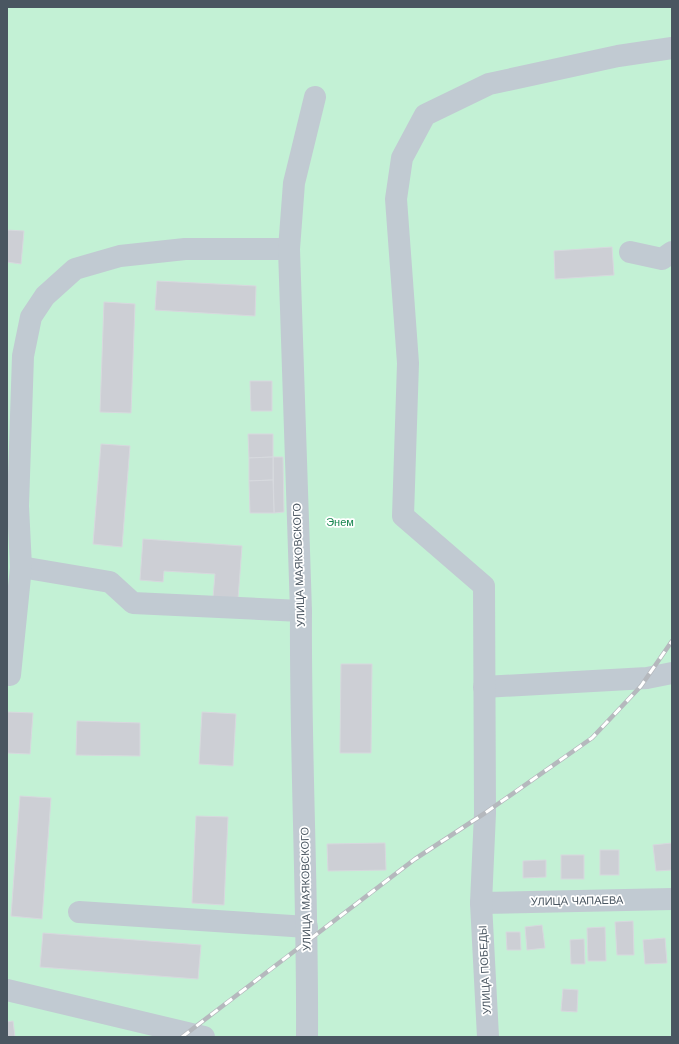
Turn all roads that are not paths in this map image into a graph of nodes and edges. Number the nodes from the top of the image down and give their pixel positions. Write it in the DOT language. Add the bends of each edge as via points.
graph roads {
  1 [pos="672,48"];
  2 [pos="315,97"];
  3 [pos="289,249"];
  4 [pos="630,252"];
  5 [pos="672,252"];
  6 [pos="21,567"];
  7 [pos="301,611"];
  8 [pos="672,674"];
  9 [pos="10,675"];
  10 [pos="484,687"];
  11 [pos="672,899"];
  12 [pos="481,903"];
  13 [pos="79,912"];
  14 [pos="307,927"];
  15 [pos="7,990"];
  16 [pos="204,1037"];
  17 [pos="307,1037"];
  18 [pos="488,1037"];
  1 -- 10 [label="street, УЛИЦА ПОБЕДЫ" via="618,56 489,84 425,114 402,158 396,199 408,363 403,516 484,586"];
  2 -- 3 [label="street, УЛИЦА МАЯКОВСКОГО" via="294,183"];
  3 -- 6 [label="street" via="185,249 120,256 75,269 45,296 31,317 23,356 18,506"];
  3 -- 7 [label="street, УЛИЦА МАЯКОВСКОГО"];
  4 -- 5 [label="street" via="662,259"];
  6 -- 7 [label="street" via="110,582 133,602"];
  6 -- 9 [label="street"];
  7 -- 14 [label="street, УЛИЦА МАЯКОВСКОГО"];
  8 -- 10 [label="street" via="647,678"];
  10 -- 12 [label="street, УЛИЦА ПОБЕДЫ" via="485,813"];
  11 -- 12 [label="street, УЛИЦА ЧАПАЕВА"];
  12 -- 18 [label="street, УЛИЦА ПОБЕДЫ"];
  13 -- 14 [label="street"];
  14 -- 17 [label="street, УЛИЦА МАЯКОВСКОГО"];
  15 -- 16 [label="street"];
}
